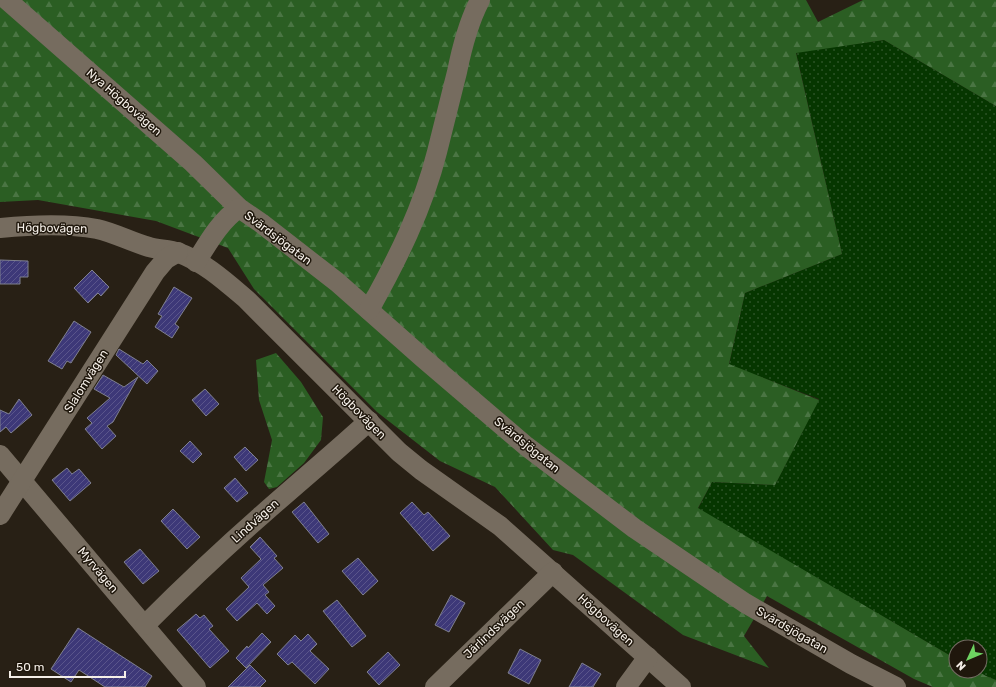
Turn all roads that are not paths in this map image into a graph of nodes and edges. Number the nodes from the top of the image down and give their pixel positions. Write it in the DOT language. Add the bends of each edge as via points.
graph roads {
  1 [pos="7,0"];
  2 [pos="480,0"];
  3 [pos="239,208"];
  4 [pos="0,228"];
  5 [pos="178,252"];
  6 [pos="196,262"];
  7 [pos="369,310"];
  8 [pos="369,421"];
  9 [pos="0,454"];
  10 [pos="22,481"];
  11 [pos="0,516"];
  12 [pos="553,572"];
  13 [pos="145,626"];
  14 [pos="648,657"];
  15 [pos="196,687"];
  16 [pos="435,687"];
  17 [pos="626,687"];
  18 [pos="681,687"];
  19 [pos="896,687"];
  1 -- 3 [label="street, Nya Högbovägen" via="193,163"];
  2 -- 7 [label="street" via="472,15 462,48 430,176 408,234"];
  3 -- 6 [label="street, Svärdsjögatan" via="210,238"];
  3 -- 7 [label="street, Svärdsjögatan" via="331,277"];
  4 -- 5 [label="street, Högbovägen" via="78,226 110,232 150,247"];
  5 -- 6 [label="street, Högbovägen"];
  5 -- 10 [label="street, Slalomvägen" via="166,259 155,272"];
  6 -- 8 [label="street, Högbovägen" via="221,277 246,299"];
  7 -- 19 [label="street, Svärdsjögatan" via="526,446 634,528 745,603 850,664"];
  8 -- 12 [label="street, Högbovägen" via="399,452 500,526"];
  8 -- 13 [label="street, Lindvägen" via="190,580"];
  9 -- 10 [label="street, Myrvägen"];
  10 -- 11 [label="street, Slalomvägen"];
  10 -- 13 [label="street, Myrvägen"];
  12 -- 14 [label="street, Högbovägen"];
  12 -- 16 [label="street, Järlindsvägen"];
  13 -- 15 [label="street, Myrvägen"];
  14 -- 17 [label="street"];
  14 -- 18 [label="street, Högbovägen"];
}
